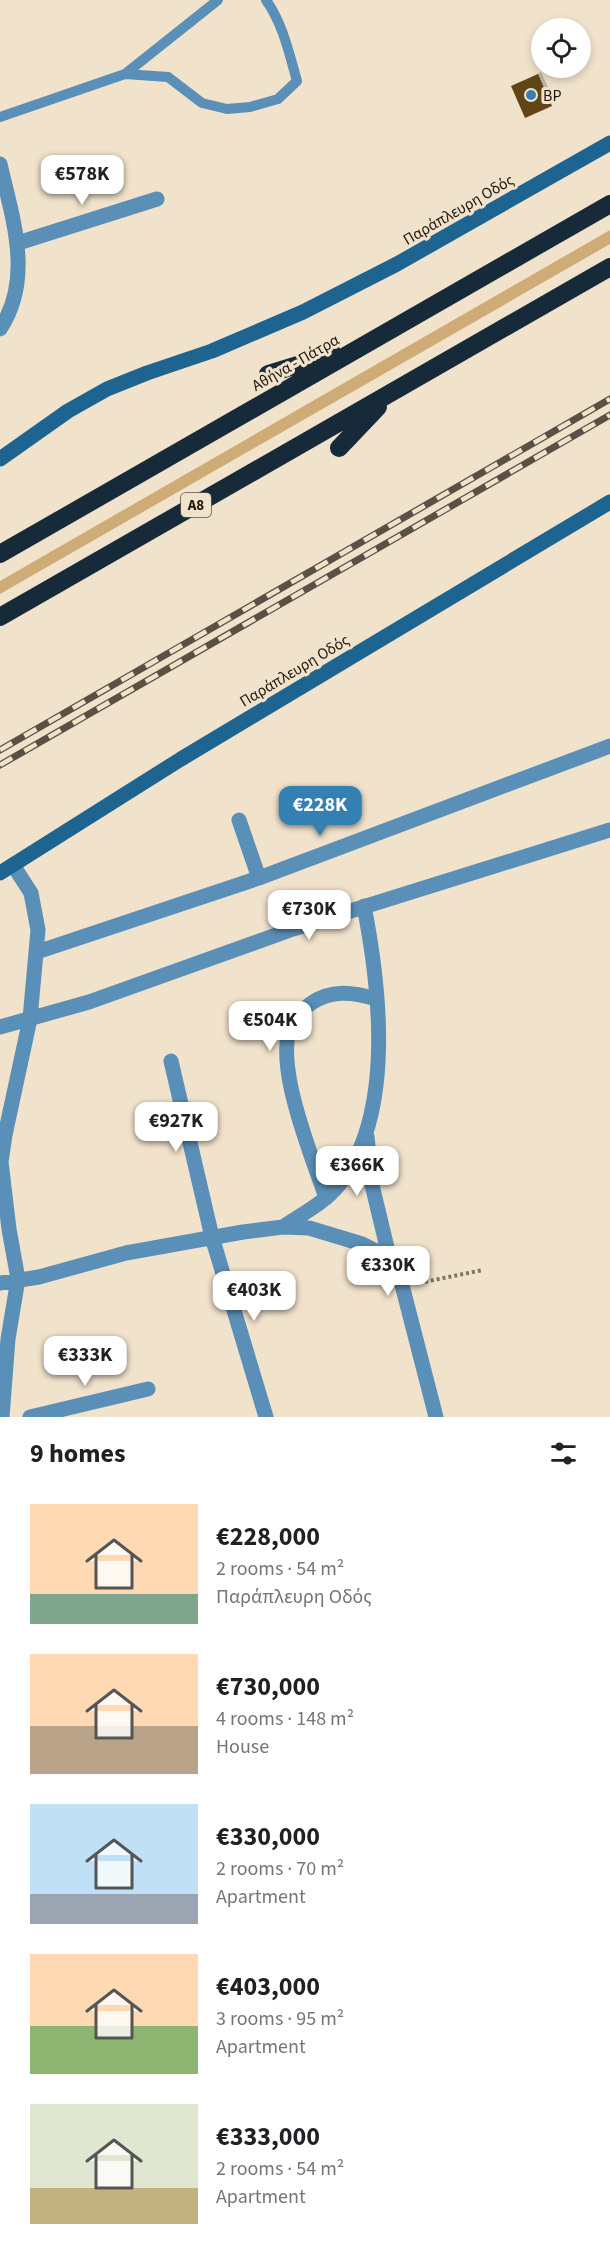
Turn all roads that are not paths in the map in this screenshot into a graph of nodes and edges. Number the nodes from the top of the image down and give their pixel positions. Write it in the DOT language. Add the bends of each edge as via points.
graph roads {
  1 [pos="218,0"];
  2 [pos="266,0"];
  3 [pos="125,74"];
  4 [pos="0,117"];
  5 [pos="610,143"];
  6 [pos="0,164"];
  7 [pos="156,200"];
  8 [pos="610,204"];
  9 [pos="18,243"];
  10 [pos="610,267"];
  11 [pos="0,329"];
  12 [pos="366,344"];
  13 [pos="268,374"];
  14 [pos="392,392"];
  15 [pos="339,448"];
  16 [pos="0,459"];
  17 [pos="610,502"];
  18 [pos="0,554"];
  19 [pos="0,617"];
  20 [pos="610,746"];
  21 [pos="238,820"];
  22 [pos="610,831"];
  23 [pos="6,869"];
  24 [pos="259,878"];
  25 [pos="364,906"];
  26 [pos="37,952"];
  27 [pos="376,999"];
  28 [pos="30,1019"];
  29 [pos="0,1027"];
  30 [pos="171,1061"];
  31 [pos="367,1124"];
  32 [pos="1,1162"];
  33 [pos="326,1198"];
  34 [pos="284,1227"];
  35 [pos="212,1237"];
  36 [pos="391,1264"];
  37 [pos="18,1279"];
  38 [pos="0,1283"];
  39 [pos="148,1389"];
  40 [pos="2,1417"];
  41 [pos="30,1417"];
  42 [pos="266,1417"];
  43 [pos="436,1417"];
  1 -- 3 [label="lane"];
  2 -- 3 [label="lane" via="288,45 297,81 278,99 227,109 202,104 168,77"];
  3 -- 4 [label="lane"];
  5 -- 16 [label="main road, Παράπλευρη Οδός" via="397,264 303,312 212,351 107,389"];
  6 -- 9 [label="street"];
  7 -- 9 [label="street"];
  8 -- 12 [label="highway, Αθήνα - Πάτρα"];
  9 -- 11 [label="street" via="17,283"];
  10 -- 14 [label="highway, Α8"];
  12 -- 13 [label="highway"];
  12 -- 18 [label="highway, Αθήνα - Πάτρα"];
  14 -- 15 [label="highway"];
  14 -- 19 [label="highway, Α8"];
  17 -- 23 [label="main road, Παράπλευρη Οδός" via="181,759"];
  20 -- 24 [label="street"];
  21 -- 24 [label="street"];
  22 -- 25 [label="street"];
  23 -- 26 [label="street" via="31,893 38,930"];
  24 -- 26 [label="street"];
  25 -- 27 [label="street"];
  25 -- 28 [label="street"];
  26 -- 28 [label="street"];
  27 -- 31 [label="street" via="379,1055"];
  27 -- 33 [label="street" via="337,993 316,1000 296,1015 289,1029 287,1048 294,1100"];
  28 -- 29 [label="street"];
  28 -- 32 [label="street"];
  30 -- 35 [label="street"];
  31 -- 33 [label="street" via="353,1164"];
  31 -- 36 [label="street" via="372,1185"];
  32 -- 37 [label="street"];
  33 -- 34 [label="street"];
  34 -- 35 [label="street"];
  34 -- 36 [label="street" via="309,1228 362,1244"];
  35 -- 37 [label="street"];
  35 -- 42 [label="street"];
  36 -- 43 [label="street" via="402,1285"];
  37 -- 38 [label="street"];
  37 -- 40 [label="street" via="8,1339"];
  39 -- 41 [label="street"];
}
